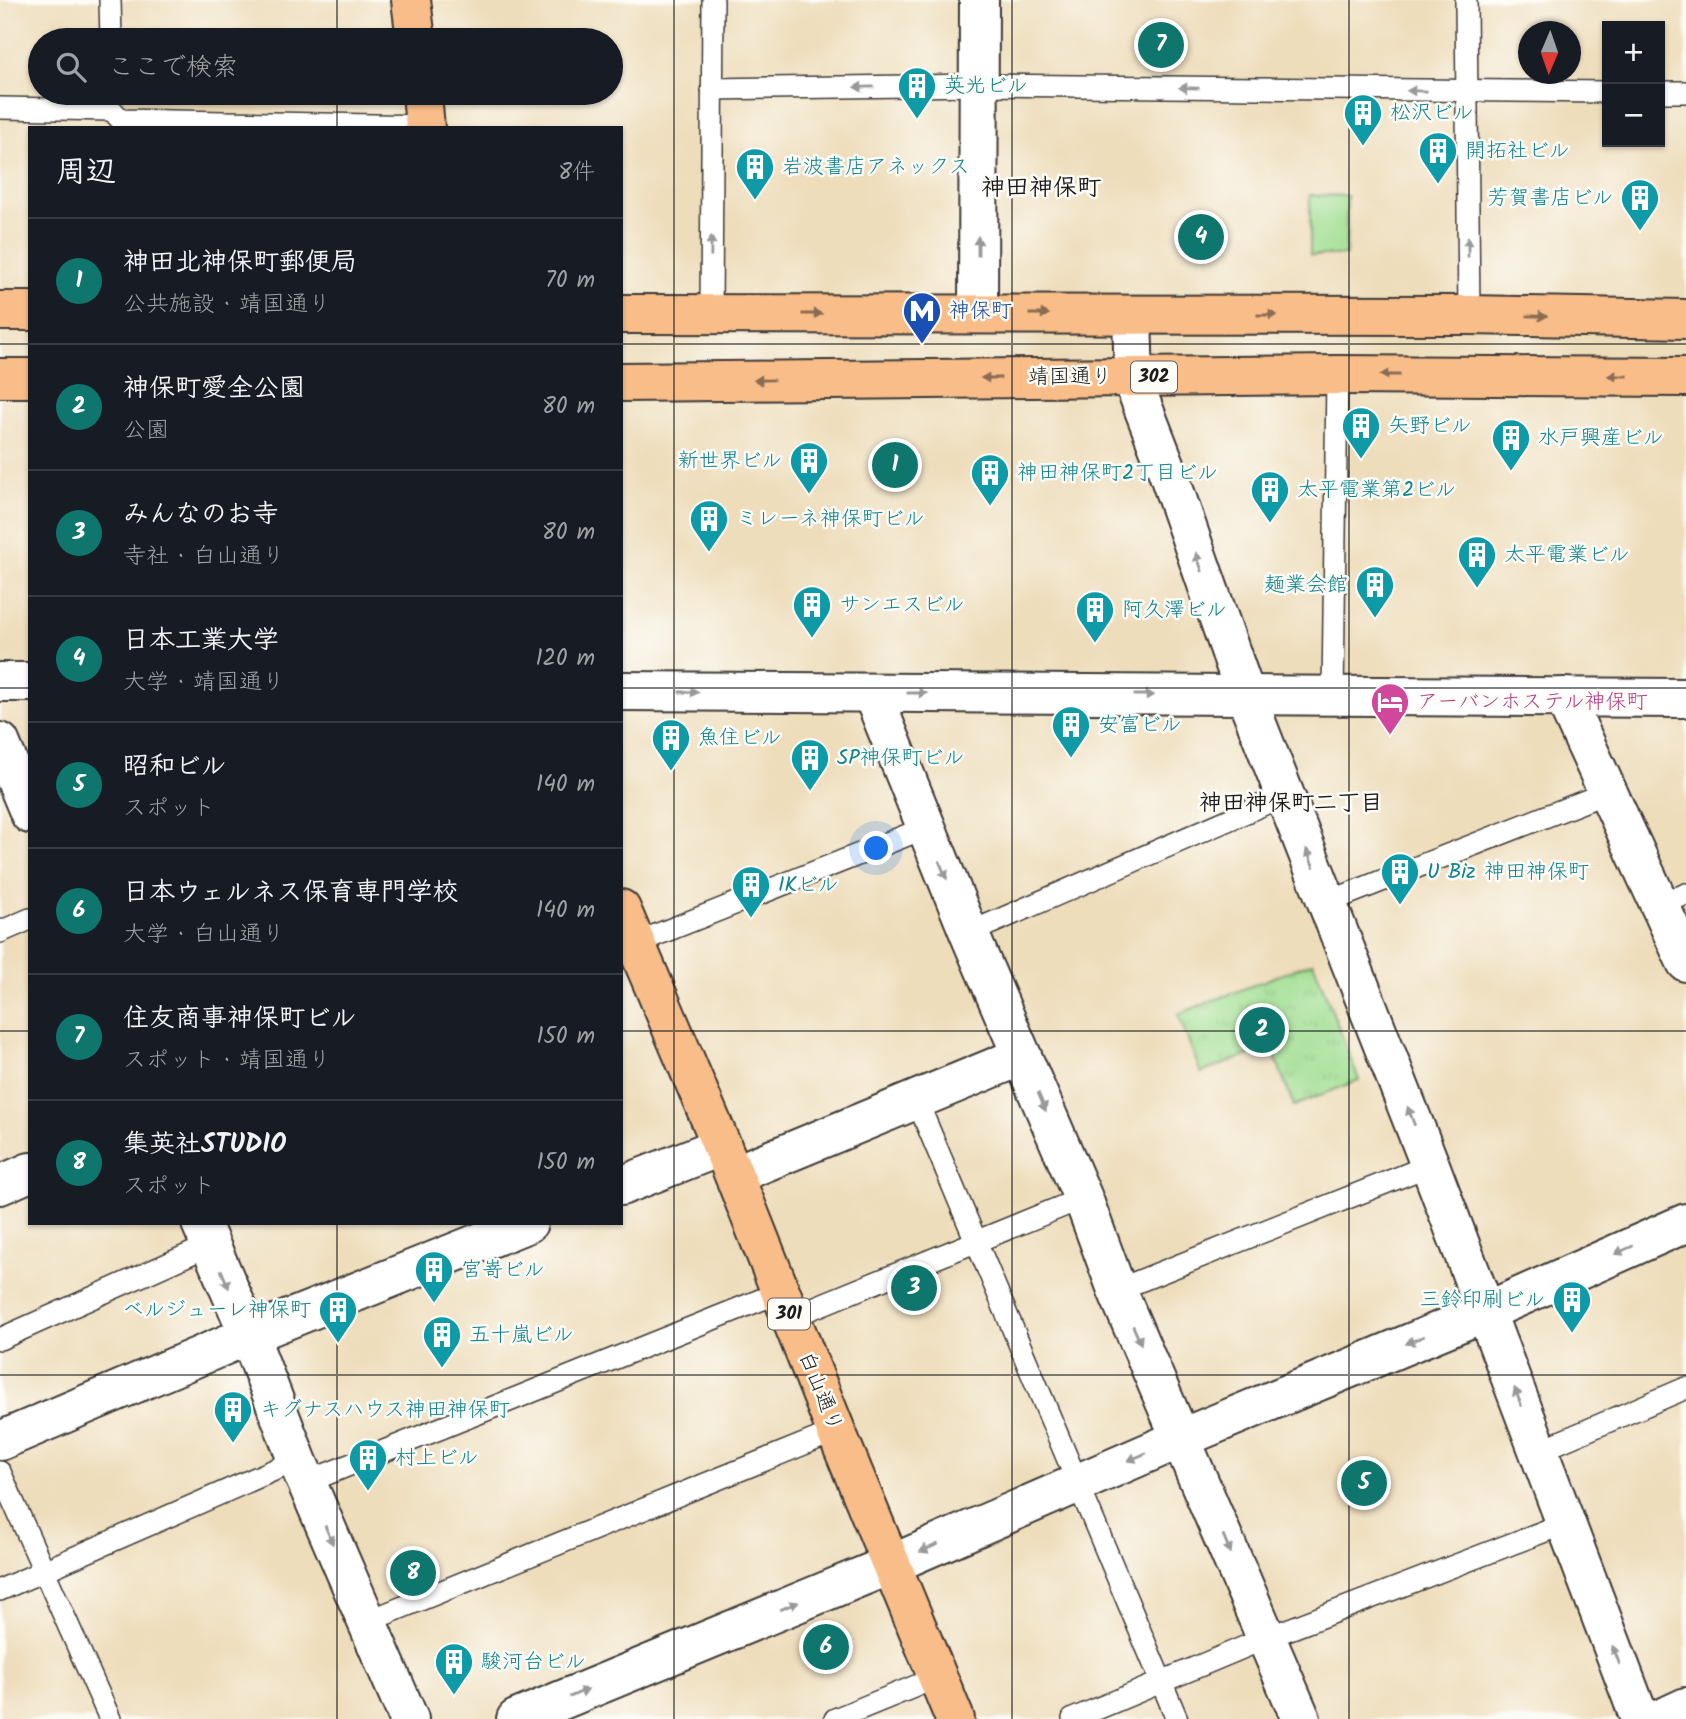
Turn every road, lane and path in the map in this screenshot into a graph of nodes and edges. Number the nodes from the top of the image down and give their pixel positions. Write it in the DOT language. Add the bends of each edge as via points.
graph roads {
  1 [pos="110,0"];
  2 [pos="411,0"];
  3 [pos="713,0"];
  4 [pos="979,0"];
  5 [pos="1466,0"];
  6 [pos="111,28"];
  7 [pos="414,28"];
  8 [pos="979,85"];
  9 [pos="712,89"];
  10 [pos="1467,91"];
  11 [pos="1602,92"];
  12 [pos="1665,92"];
  13 [pos="1686,92"];
  14 [pos="0,108"];
  15 [pos="112,110"];
  16 [pos="424,116"];
  17 [pos="0,311"];
  18 [pos="28,312"];
  19 [pos="623,314"];
  20 [pos="711,314"];
  21 [pos="978,314"];
  22 [pos="1132,315"];
  23 [pos="1469,315"];
  24 [pos="1686,318"];
  25 [pos="1337,374"];
  26 [pos="1134,377"];
  27 [pos="1686,377"];
  28 [pos="0,378"];
  29 [pos="28,378"];
  30 [pos="623,382"];
  31 [pos="0,682"];
  32 [pos="28,682"];
  33 [pos="623,691"];
  34 [pos="872,693"];
  35 [pos="1246,695"];
  36 [pos="1333,696"];
  37 [pos="1564,697"];
  38 [pos="1686,698"];
  39 [pos="0,743"];
  40 [pos="1608,792"];
  41 [pos="1285,795"];
  42 [pos="28,809"];
  43 [pos="925,828"];
  44 [pos="1673,899"];
  45 [pos="1328,902"];
  46 [pos="625,919"];
  47 [pos="28,920"];
  48 [pos="0,932"];
  49 [pos="970,933"];
  50 [pos="1686,962"];
  51 [pos="1022,1056"];
  52 [pos="917,1101"];
  53 [pos="728,1161"];
  54 [pos="1430,1165"];
  55 [pos="623,1186"];
  56 [pos="1083,1198"];
  57 [pos="1686,1223"];
  58 [pos="523,1225"];
  59 [pos="205,1234"];
  60 [pos="975,1241"];
  61 [pos="1117,1290"];
  62 [pos="785,1304"];
  63 [pos="1485,1312"];
  64 [pos="249,1335"];
  65 [pos="0,1339"];
  66 [pos="1686,1388"];
  67 [pos="836,1431"];
  68 [pos="1182,1438"];
  69 [pos="0,1441"];
  70 [pos="1539,1451"];
  71 [pos="302,1471"];
  72 [pos="0,1472"];
  73 [pos="1078,1482"];
  74 [pos="1566,1523"];
  75 [pos="892,1564"];
  76 [pos="43,1570"];
  77 [pos="0,1590"];
  78 [pos="366,1622"];
  79 [pos="1266,1638"];
  80 [pos="938,1677"];
  81 [pos="1161,1681"];
  82 [pos="1686,1707"];
  83 [pos="110,1719"];
  84 [pos="409,1719"];
  85 [pos="516,1719"];
  86 [pos="835,1719"];
  87 [pos="956,1719"];
  88 [pos="1073,1719"];
  89 [pos="1177,1719"];
  90 [pos="1301,1719"];
  91 [pos="1640,1719"];
  92 [pos="1660,1719"];
  1 -- 6 [label="lane"];
  2 -- 7 [label="main road"];
  3 -- 9 [label="lane"];
  4 -- 8 [label="street"];
  5 -- 10 [label="lane"];
  8 -- 9 [label="lane, one-way"];
  10 -- 8 [label="lane, one-way"];
  21 -- 8 [label="street, one-way"];
  20 -- 9 [label="lane, one-way"];
  10 -- 11 [label="lane"];
  23 -- 10 [label="lane, one-way"];
  12 -- 13 [label="lane"];
  14 -- 15 [label="lane"];
  15 -- 16 [label="lane" via="121,120"];
  17 -- 18 [label="main road"];
  19 -- 20 [label="main road"];
  20 -- 21 [label="main road, one-way"];
  21 -- 22 [label="main road, one-way"];
  22 -- 23 [label="main road, one-way"];
  22 -- 26 [label="street"];
  23 -- 24 [label="main road, one-way"];
  25 -- 26 [label="main road, 靖国通り / 302"];
  27 -- 25 [label="main road, 靖国通り / 302, one-way"];
  25 -- 36 [label="lane"];
  26 -- 30 [label="main road, 靖国通り / 302, one-way"];
  35 -- 26 [label="street, one-way"];
  28 -- 29 [label="main road"];
  31 -- 32 [label="street"];
  33 -- 34 [label="street, one-way"];
  34 -- 35 [label="street, one-way"];
  34 -- 43 [label="street"];
  35 -- 36 [label="street"];
  35 -- 41 [label="street"];
  36 -- 37 [label="street"];
  37 -- 38 [label="street"];
  37 -- 40 [label="street"];
  39 -- 42 [label="street"];
  40 -- 44 [label="street"];
  40 -- 45 [label="lane"];
  45 -- 41 [label="street, one-way"];
  41 -- 49 [label="lane"];
  43 -- 46 [label="lane"];
  43 -- 49 [label="street, one-way"];
  44 -- 50 [label="street"];
  54 -- 45 [label="street, one-way"];
  46 -- 53 [label="main road, 白山通り / 301"];
  47 -- 48 [label="lane"];
  49 -- 51 [label="street"];
  51 -- 52 [label="street"];
  51 -- 56 [label="street, one-way"];
  52 -- 53 [label="street"];
  52 -- 60 [label="lane"];
  53 -- 55 [label="street"];
  53 -- 62 [label="main road, 白山通り / 301"];
  54 -- 61 [label="lane"];
  54 -- 63 [label="street"];
  56 -- 60 [label="lane"];
  56 -- 61 [label="street"];
  57 -- 63 [label="street, one-way"];
  58 -- 64 [label="street"];
  59 -- 64 [label="street, one-way"];
  59 -- 65 [label="lane"];
  60 -- 62 [label="lane"];
  60 -- 73 [label="lane"];
  61 -- 68 [label="street, one-way"];
  62 -- 67 [label="main road, 白山通り / 301"];
  62 -- 71 [label="lane"];
  63 -- 68 [label="street, one-way"];
  70 -- 63 [label="street, one-way"];
  64 -- 69 [label="street"];
  64 -- 71 [label="street"];
  66 -- 70 [label="lane"];
  67 -- 75 [label="main road, 白山通り / 301"];
  67 -- 78 [label="lane"];
  68 -- 73 [label="street, one-way"];
  68 -- 79 [label="street, one-way"];
  70 -- 74 [label="street"];
  71 -- 76 [label="lane"];
  71 -- 78 [label="street, one-way"];
  72 -- 76 [label="lane"];
  73 -- 75 [label="street, one-way"];
  73 -- 81 [label="lane"];
  74 -- 79 [label="lane"];
  91 -- 74 [label="street, one-way"];
  75 -- 80 [label="main road, 白山通り / 301"];
  85 -- 75 [label="street, one-way"];
  76 -- 77 [label="lane"];
  76 -- 83 [label="lane"];
  78 -- 84 [label="street"];
  79 -- 81 [label="lane"];
  79 -- 90 [label="street"];
  80 -- 86 [label="lane"];
  80 -- 87 [label="main road, 白山通り / 301"];
  81 -- 88 [label="lane"];
  81 -- 89 [label="lane"];
  82 -- 92 [label="street"];
}
